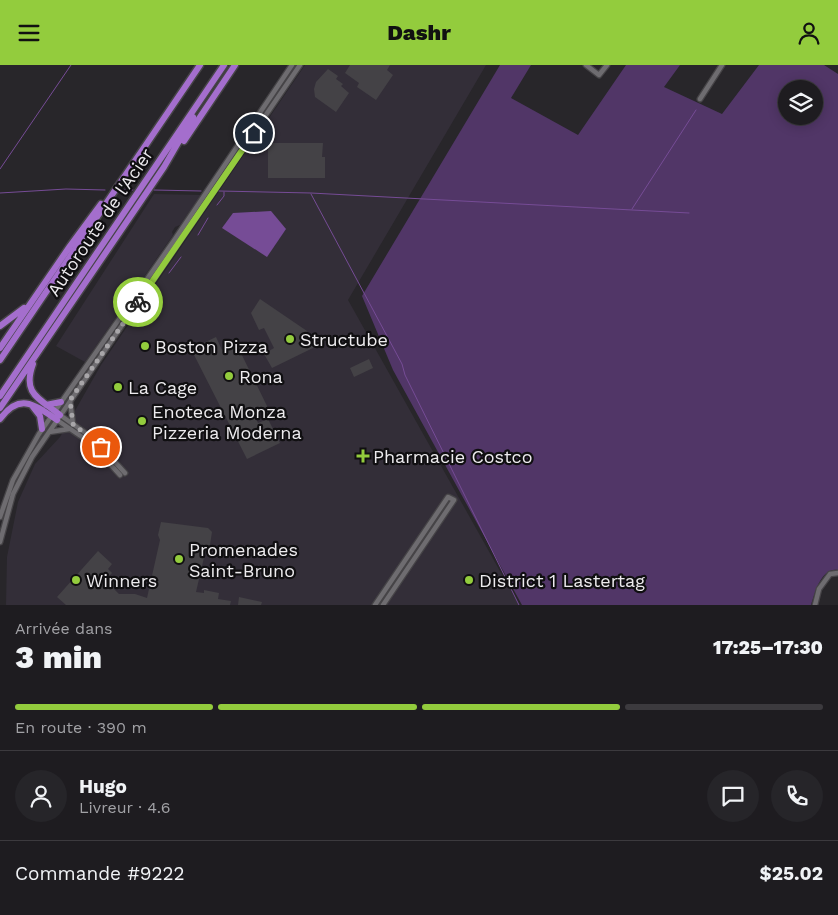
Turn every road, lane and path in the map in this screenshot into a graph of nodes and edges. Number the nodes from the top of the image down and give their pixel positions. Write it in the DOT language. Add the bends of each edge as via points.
graph roads {
  1 [pos="200,65"];
  2 [pos="224,65"];
  3 [pos="235,65"];
  4 [pos="292,65"];
  5 [pos="300,65"];
  6 [pos="586,65"];
  7 [pos="607,65"];
  8 [pos="722,65"];
  9 [pos="210,85"];
  10 [pos="700,99"];
  11 [pos="132,166"];
  12 [pos="164,167"];
  13 [pos="32,300"];
  14 [pos="0,326"];
  15 [pos="0,348"];
  16 [pos="36,358"];
  17 [pos="0,360"];
  18 [pos="0,396"];
  19 [pos="70,400"];
  20 [pos="61,402"];
  21 [pos="28,403"];
  22 [pos="46,405"];
  23 [pos="0,408"];
  24 [pos="56,416"];
  25 [pos="0,419"];
  26 [pos="71,427"];
  27 [pos="45,431"];
  28 [pos="122,474"];
  29 [pos="438,510"];
  30 [pos="445,514"];
  31 [pos="0,517"];
  32 [pos="0,542"];
  33 [pos="838,573"];
  34 [pos="374,605"];
  35 [pos="383,605"];
  36 [pos="815,605"];
  1 -- 11 [label="highway, Autoroute de l'Acier"];
  2 -- 9 [label="highway, Autoroute de l'Acier"];
  3 -- 12 [label="highway"];
  4 -- 20 [label="street"];
  5 -- 19 [label="street"];
  6 -- 7 [label="street" via="600,75"];
  8 -- 10 [label="street"];
  9 -- 12 [label="highway"];
  9 -- 18 [label="highway, Autoroute de l'Acier"];
  11 -- 13 [label="highway" via="82,227"];
  11 -- 17 [label="highway, Autoroute de l'Acier"];
  12 -- 16 [label="highway"];
  13 -- 14 [label="highway"];
  13 -- 15 [label="highway"];
  16 -- 22 [label="highway" via="29,374 29,386"];
  16 -- 23 [label="highway"];
  19 -- 24 [label="street"];
  19 -- 26 [label="street"];
  20 -- 22 [label="highway"];
  20 -- 24 [label="street"];
  21 -- 24 [label="highway"];
  21 -- 25 [label="highway" via="12,406"];
  21 -- 27 [label="highway" via="39,414"];
  22 -- 24 [label="highway"];
  24 -- 26 [label="street"];
  24 -- 27 [label="street"];
  26 -- 27 [label="street"];
  26 -- 28 [label="street"];
  27 -- 31 [label="street" via="13,481"];
  27 -- 32 [label="street" via="15,489"];
  29 -- 30 [label="street"];
  29 -- 30 [label="street" via="448,497 454,500"];
  29 -- 34 [label="street"];
  30 -- 35 [label="street"];
  33 -- 36 [label="street" via="830,574 818,591"];
}
